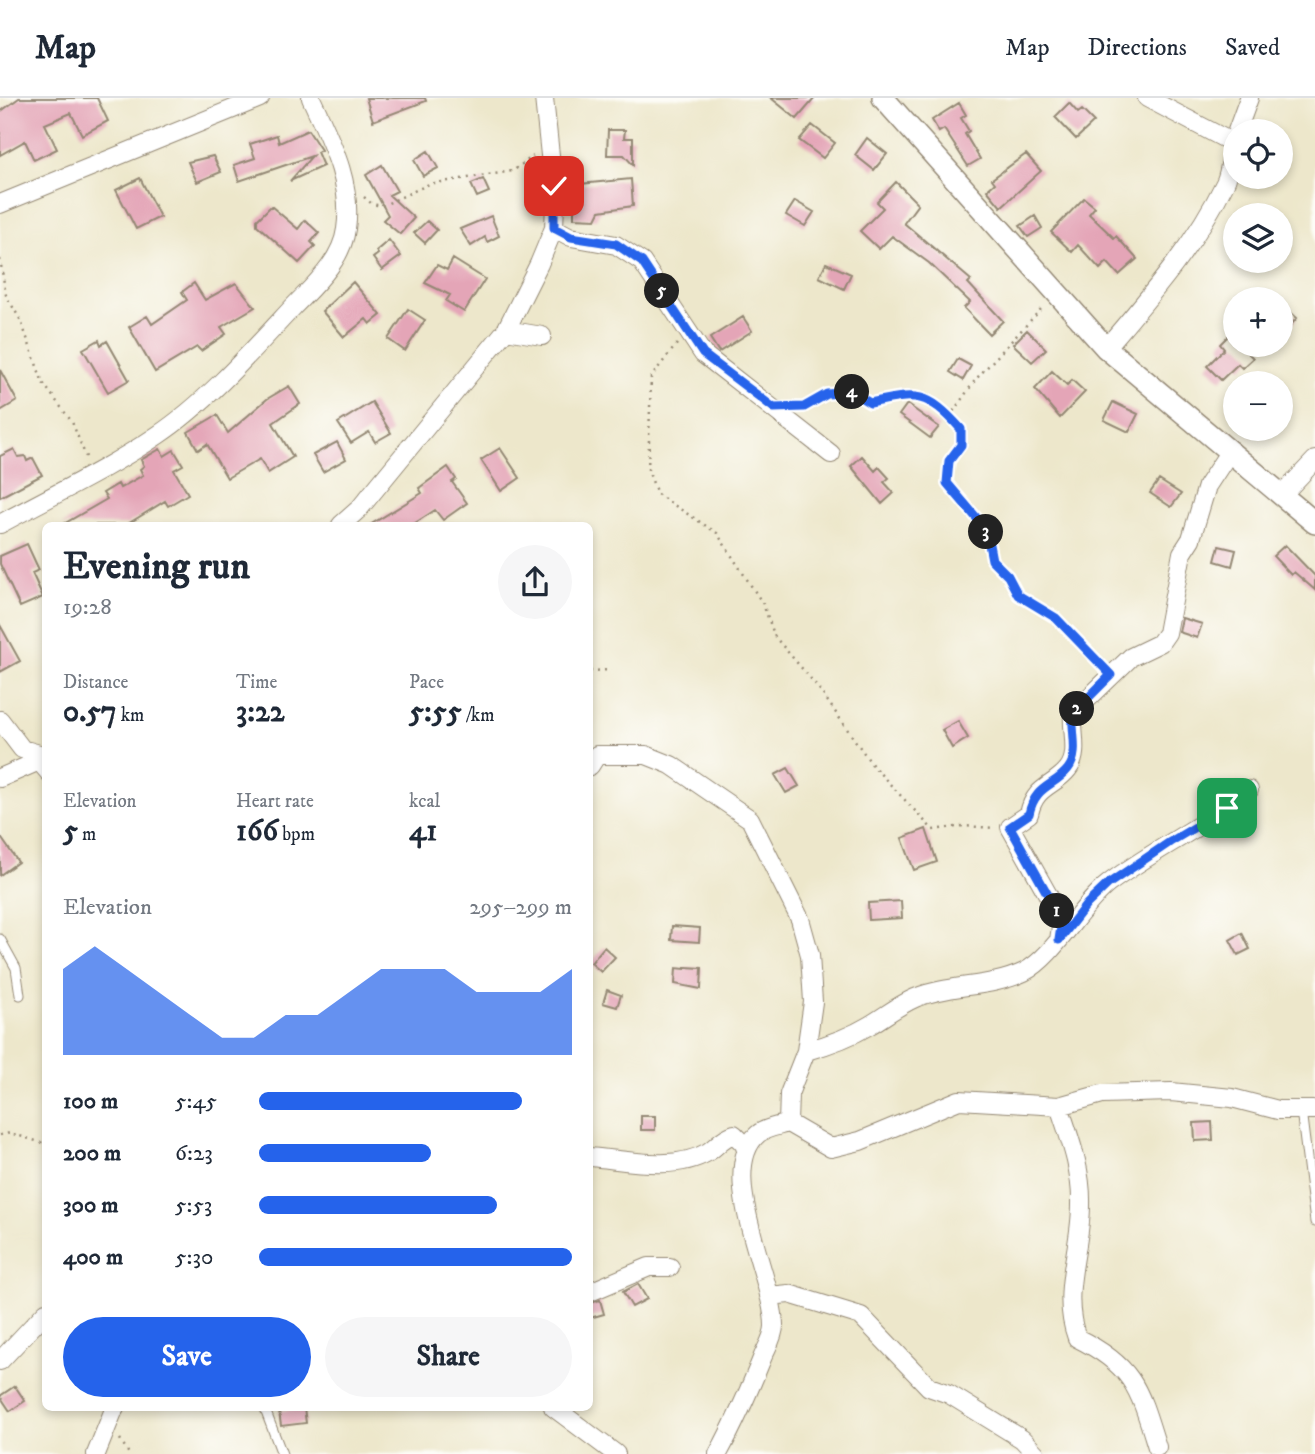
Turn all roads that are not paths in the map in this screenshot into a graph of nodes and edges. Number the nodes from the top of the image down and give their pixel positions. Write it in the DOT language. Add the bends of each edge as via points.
graph roads {
  1 [pos="260,98"];
  2 [pos="311,98"];
  3 [pos="544,98"];
  4 [pos="883,98"];
  5 [pos="1147,98"];
  6 [pos="1249,98"];
  7 [pos="224,105"];
  8 [pos="1241,119"];
  9 [pos="1223,131"];
  10 [pos="1223,187"];
  11 [pos="0,204"];
  12 [pos="554,228"];
  13 [pos="506,330"];
  14 [pos="542,336"];
  15 [pos="1106,348"];
  16 [pos="1230,451"];
  17 [pos="831,454"];
  18 [pos="1315,460"];
  19 [pos="1282,495"];
  20 [pos="344,522"];
  21 [pos="1315,523"];
  22 [pos="0,524"];
  23 [pos="0,720"];
  24 [pos="593,761"];
  25 [pos="42,762"];
  26 [pos="42,763"];
  27 [pos="0,778"];
  28 [pos="1249,790"];
  29 [pos="0,939"];
  30 [pos="1059,940"];
  31 [pos="20,995"];
  32 [pos="806,1051"];
  33 [pos="1059,1106"];
  34 [pos="1308,1110"];
  35 [pos="788,1123"];
  36 [pos="746,1150"];
  37 [pos="593,1157"];
  38 [pos="1315,1222"];
  39 [pos="670,1267"];
  40 [pos="593,1291"];
  41 [pos="769,1296"];
  42 [pos="42,1316"];
  43 [pos="0,1361"];
  44 [pos="113,1411"];
  45 [pos="266,1411"];
  46 [pos="558,1411"];
  47 [pos="1157,1447"];
  48 [pos="96,1454"];
  49 [pos="282,1454"];
  50 [pos="616,1454"];
  51 [pos="718,1454"];
  52 [pos="1035,1454"];
  1 -- 7 [label="street"];
  2 -- 22 [label="street" via="347,193 346,232 335,259 249,355 160,434"];
  3 -- 12 [label="street"];
  4 -- 15 [label="street"];
  5 -- 9 [label="street"];
  6 -- 8 [label="street"];
  7 -- 11 [label="street"];
  10 -- 15 [label="street" via="1171,272"];
  12 -- 13 [label="street"];
  12 -- 17 [label="street" via="571,237 616,244 642,262 703,354"];
  13 -- 14 [label="street"];
  13 -- 20 [label="street"];
  15 -- 16 [label="street"];
  16 -- 19 [label="street"];
  16 -- 30 [label="street" via="1207,486 1191,539 1182,553 1167,633 1160,643 1131,657 1073,713 1075,754 1068,769 1044,785 1029,814 1010,827 1062,920"];
  18 -- 19 [label="street"];
  19 -- 21 [label="street"];
  23 -- 25 [label="street" via="22,749"];
  24 -- 32 [label="street" via="597,755 646,755 671,765 750,819 800,919 810,955 813,1002"];
  26 -- 27 [label="street"];
  28 -- 30 [label="street" via="1108,884"];
  29 -- 31 [label="lane" via="16,968"];
  30 -- 32 [label="street" via="1025,972 917,997 868,1027"];
  32 -- 35 [label="street" via="789,1094"];
  33 -- 34 [label="street" via="1102,1094 1171,1092 1232,1098 1278,1110"];
  33 -- 35 [label="street" via="959,1100 860,1142 831,1148"];
  33 -- 47 [label="street" via="1077,1159 1082,1206 1069,1318 1077,1338 1115,1359 1140,1393"];
  34 -- 38 [label="lane"];
  35 -- 36 [label="street" via="759,1133"];
  36 -- 37 [label="street" via="734,1134 721,1138 709,1152 661,1164"];
  36 -- 41 [label="street" via="743,1180"];
  39 -- 40 [label="street" via="649,1267"];
  41 -- 51 [label="street" via="774,1329 742,1412"];
  41 -- 52 [label="street" via="789,1294 861,1316 929,1387 949,1394 1021,1439"];
  42 -- 43 [label="street"];
  44 -- 48 [label="street"];
  45 -- 49 [label="lane"];
  46 -- 50 [label="street"];
}
